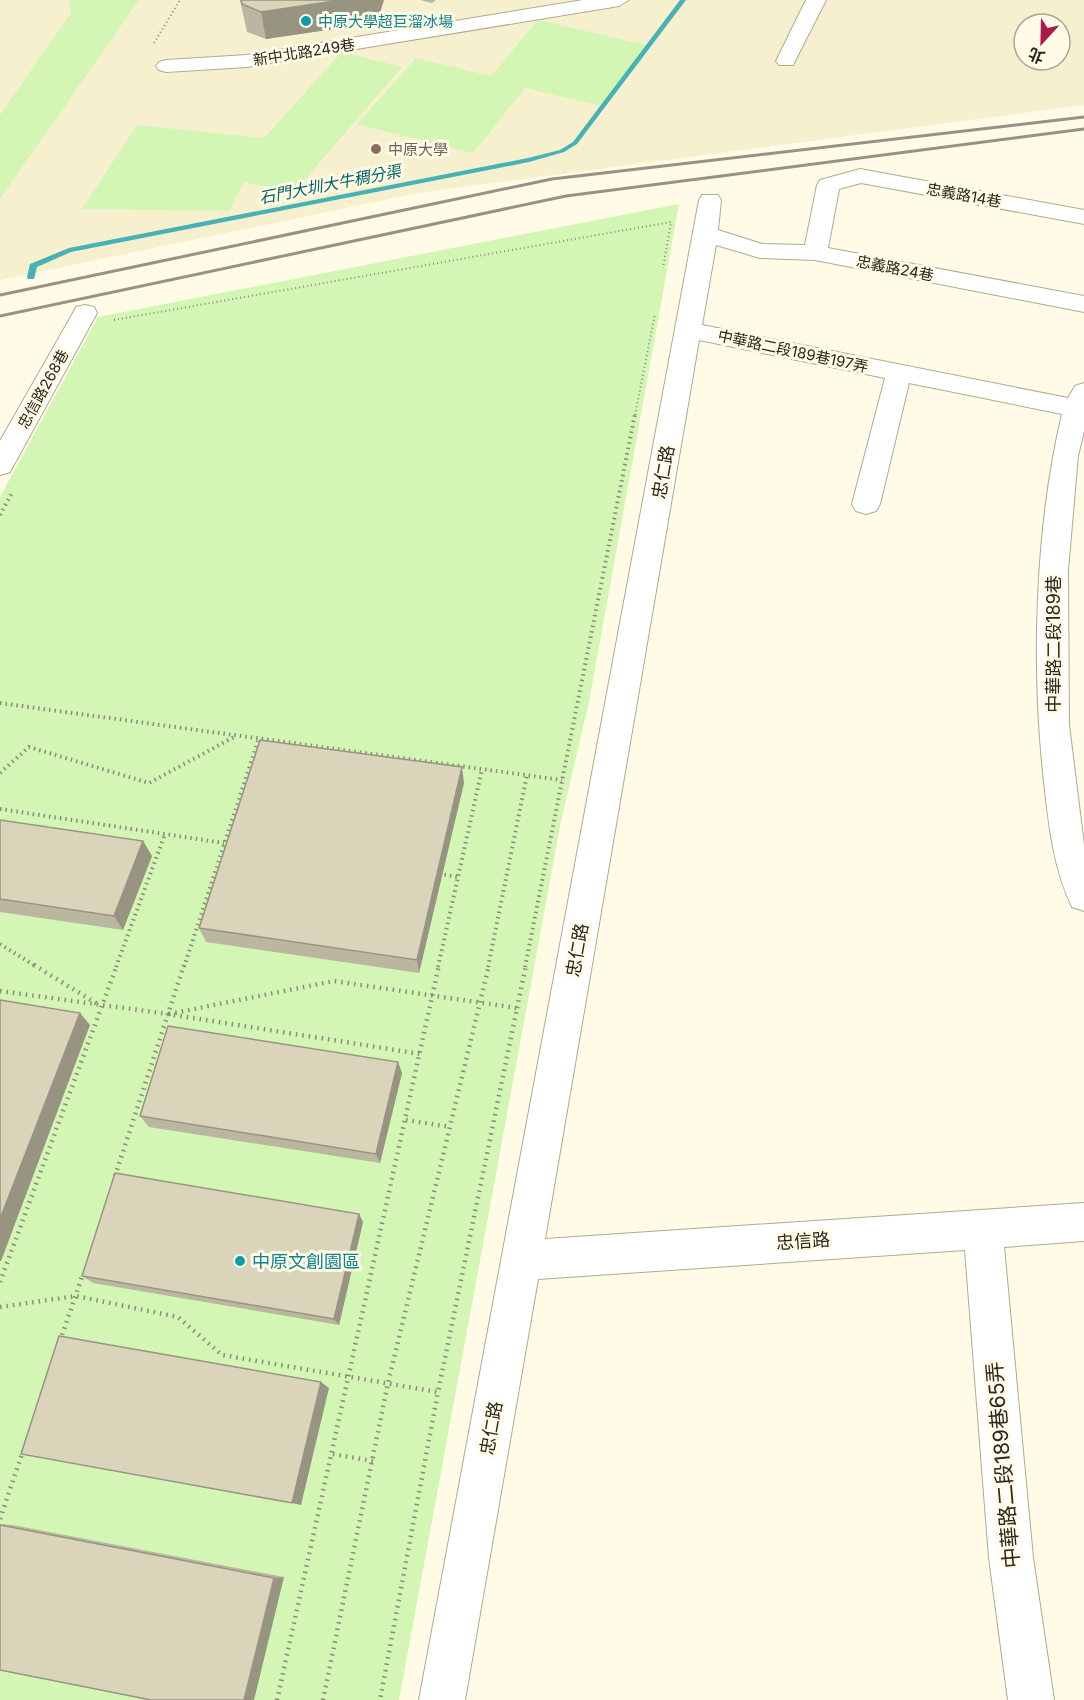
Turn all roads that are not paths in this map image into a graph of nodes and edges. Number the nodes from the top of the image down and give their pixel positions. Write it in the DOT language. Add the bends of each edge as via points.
graph roads {
  1 [pos="619,0"];
  2 [pos="816,0"];
  3 [pos="786,61"];
  4 [pos="166,66"];
  5 [pos="710,200"];
  6 [pos="1084,217"];
  7 [pos="706,234"];
  8 [pos="815,253"];
  9 [pos="1084,304"];
  10 [pos="95,317"];
  11 [pos="688,330"];
  12 [pos="899,373"];
  13 [pos="1080,400"];
  14 [pos="9,474"];
  15 [pos="866,504"];
  16 [pos="1084,896"];
  17 [pos="1084,1222"];
  18 [pos="982,1229"];
  19 [pos="521,1260"];
  20 [pos="442,1700"];
  21 [pos="1031,1700"];
  1 -- 4 [label="lane, 新中北路249巷" via="247,61"];
  2 -- 3 [label="lane"];
  5 -- 7 [label="lane, 忠仁路"];
  6 -- 8 [label="lane, 忠義路14巷" via="860,176 828,185"];
  7 -- 8 [label="lane, 忠義路24巷" via="760,251"];
  7 -- 11 [label="lane, 忠仁路"];
  8 -- 9 [label="lane, 忠義路24巷"];
  10 -- 14 [label="lane, 忠信路268巷"];
  11 -- 12 [label="lane, 中華路二段189巷197弄"];
  11 -- 19 [label="lane, 忠仁路"];
  12 -- 13 [label="lane, 中華路二段189巷197弄"];
  12 -- 15 [label="lane"];
  13 -- 16 [label="lane, 中華路二段189巷" via="1065,456 1054,570 1053,725 1068,849"];
  17 -- 18 [label="lane, 忠信路"];
  18 -- 19 [label="lane, 忠信路"];
  18 -- 21 [label="lane, 中華路二段189巷65弄" via="1011,1558"];
  19 -- 20 [label="lane, 忠仁路"];
}
